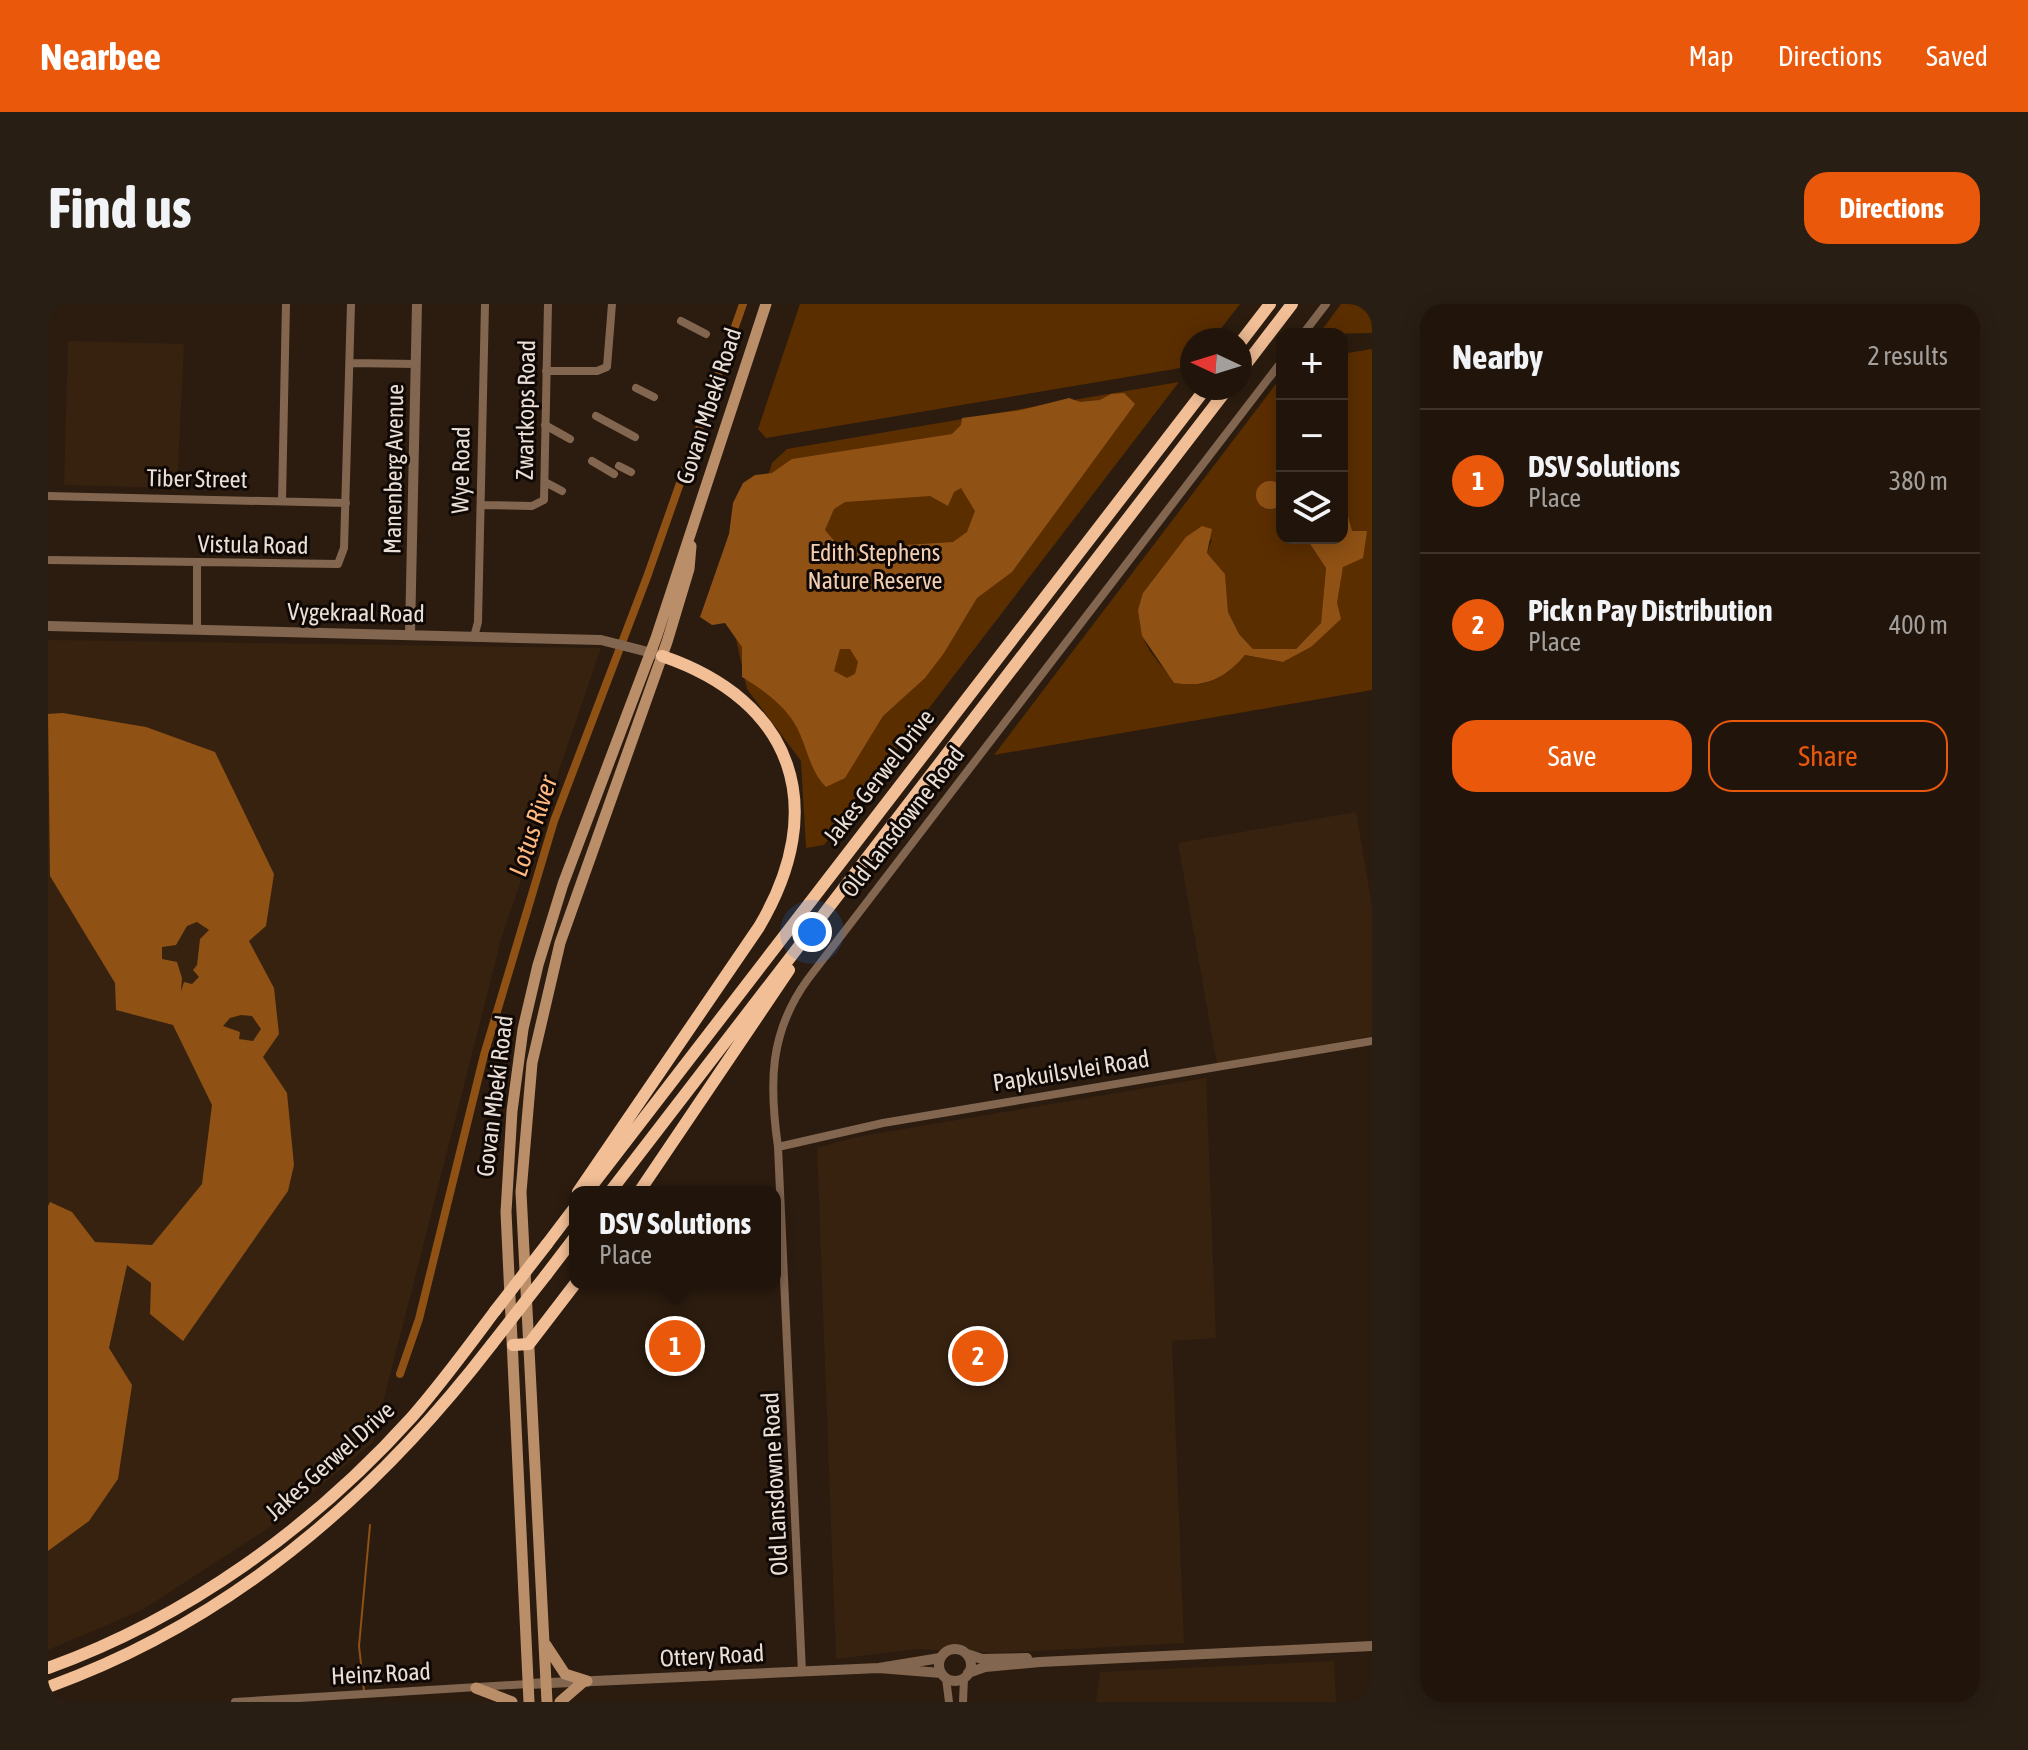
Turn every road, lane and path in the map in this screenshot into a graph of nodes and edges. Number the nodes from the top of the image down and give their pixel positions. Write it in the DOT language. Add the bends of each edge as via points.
graph roads {
  1 [pos="286,304"];
  2 [pos="351,304"];
  3 [pos="417,304"];
  4 [pos="485,304"];
  5 [pos="548,304"];
  6 [pos="612,304"];
  7 [pos="766,304"];
  8 [pos="1270,304"];
  9 [pos="1292,304"];
  10 [pos="1326,304"];
  11 [pos="681,321"];
  12 [pos="1252,328"];
  13 [pos="1308,328"];
  14 [pos="706,334"];
  15 [pos="1252,356"];
  16 [pos="350,363"];
  17 [pos="416,364"];
  18 [pos="1276,369"];
  19 [pos="546,371"];
  20 [pos="636,388"];
  21 [pos="654,397"];
  22 [pos="1197,400"];
  23 [pos="1219,400"];
  24 [pos="596,416"];
  25 [pos="545,425"];
  26 [pos="635,437"];
  27 [pos="570,439"];
  28 [pos="592,461"];
  29 [pos="631,472"];
  30 [pos="545,482"];
  31 [pos="562,491"];
  32 [pos="48,496"];
  33 [pos="282,501"];
  34 [pos="346,503"];
  35 [pos="481,505"];
  36 [pos="48,560"];
  37 [pos="197,564"];
  38 [pos="48,626"];
  39 [pos="197,630"];
  40 [pos="410,634"];
  41 [pos="474,637"];
  42 [pos="656,654"];
  43 [pos="846,884"];
  44 [pos="1372,1041"];
  45 [pos="778,1147"];
  46 [pos="581,1186"];
  47 [pos="592,1186"];
  48 [pos="615,1186"];
  49 [pos="643,1186"];
  50 [pos="780,1186"];
  51 [pos="569,1206"];
  52 [pos="781,1213"];
  53 [pos="569,1215"];
  54 [pos="550,1240"];
  55 [pos="569,1245"];
  56 [pos="570,1290"];
  57 [pos="529,1344"];
  58 [pos="513,1345"];
  59 [pos="544,1641"];
  60 [pos="1372,1646"];
  61 [pos="967,1654"];
  62 [pos="940,1658"];
  63 [pos="1040,1662"];
  64 [pos="48,1668"];
  65 [pos="879,1668"];
  66 [pos="802,1672"];
  67 [pos="944,1676"];
  68 [pos="966,1676"];
  69 [pos="585,1682"];
  70 [pos="546,1683"];
  71 [pos="528,1684"];
  72 [pos="48,1687"];
  73 [pos="476,1688"];
  74 [pos="235,1702"];
  75 [pos="512,1702"];
  76 [pos="529,1702"];
  77 [pos="547,1702"];
  78 [pos="560,1702"];
  79 [pos="949,1702"];
  80 [pos="963,1702"];
  1 -- 33 [label="street"];
  2 -- 16 [label="street, Vistula Road"];
  3 -- 17 [label="street, Manenberg Avenue"];
  4 -- 35 [label="street, Wye Road"];
  5 -- 19 [label="street, Zwartkops Road"];
  6 -- 19 [label="street" via="607,367"];
  7 -- 42 [label="main road, Govan Mbeki Road" via="694,522 689,569"];
  8 -- 12 [label="highway"];
  9 -- 15 [label="highway"];
  10 -- 13 [label="street"];
  11 -- 14 [label="street"];
  16 -- 17 [label="street"];
  16 -- 34 [label="street, Vistula Road"];
  17 -- 40 [label="street, Manenberg Avenue"];
  18 -- 45 [label="street, Old Lansdowne Road" via="797,994 773,1059"];
  19 -- 25 [label="street, Zwartkops Road"];
  20 -- 21 [label="street"];
  22 -- 47 [label="highway, Jakes Gerwel Drive"];
  23 -- 43 [label="highway, Jakes Gerwel Drive"];
  24 -- 26 [label="street"];
  25 -- 27 [label="street"];
  25 -- 30 [label="street, Zwartkops Road"];
  28 -- 29 [label="street"];
  30 -- 31 [label="street"];
  30 -- 35 [label="street, Zwartkops Road" via="544,500 535,506"];
  32 -- 33 [label="street, Tiber Street"];
  33 -- 34 [label="street, Tiber Street"];
  34 -- 37 [label="street, Vistula Road" via="343,557 338,564"];
  35 -- 41 [label="street, Wye Road"];
  36 -- 37 [label="street, Vistula Road"];
  37 -- 39 [label="street"];
  38 -- 39 [label="street, Vygekraal Road"];
  39 -- 40 [label="street, Vygekraal Road"];
  40 -- 41 [label="street, Vygekraal Road"];
  41 -- 42 [label="street, Vygekraal Road" via="623,643"];
  42 -- 46 [label="highway" via="700,670 759,714 780,745 793,779 795,837 779,891 759,927"];
  42 -- 57 [label="main road, Govan Mbeki Road" via="572,905 538,1032 521,1192"];
  42 -- 58 [label="main road, Govan Mbeki Road" via="563,884 528,1008 508,1147"];
  43 -- 48 [label="highway, Jakes Gerwel Drive"];
  43 -- 49 [label="highway"];
  44 -- 45 [label="street, Papkuilsvlei Road" via="852,1128"];
  45 -- 50 [label="street, Old Lansdowne Road"];
  51 -- 54 [label="highway"];
  52 -- 66 [label="street, Old Lansdowne Road"];
  53 -- 54 [label="highway, Jakes Gerwel Drive"];
  54 -- 64 [label="highway, Jakes Gerwel Drive, bridge" via="413,1416 376,1455 249,1563 161,1618"];
  55 -- 72 [label="highway, Jakes Gerwel Drive, bridge" via="432,1420 387,1468 298,1546 166,1634"];
  56 -- 57 [label="highway"];
  57 -- 58 [label="highway"];
  57 -- 59 [label="main road, Govan Mbeki Road"];
  58 -- 71 [label="main road, Govan Mbeki Road"];
  59 -- 69 [label="main road" via="561,1670"];
  59 -- 70 [label="main road, Govan Mbeki Road"];
  60 -- 63 [label="street"];
  61 -- 62 [label="street" via="953,1649"];
  61 -- 63 [label="street"];
  61 -- 68 [label="street" via="971,1663"];
  62 -- 65 [label="street, Ottery Road"];
  62 -- 67 [label="street"];
  63 -- 68 [label="street" via="985,1667"];
  65 -- 66 [label="street, Ottery Road"];
  65 -- 67 [label="street, Ottery Road"];
  66 -- 69 [label="street, Ottery Road"];
  67 -- 68 [label="street"];
  67 -- 79 [label="street"];
  68 -- 80 [label="street"];
  69 -- 70 [label="street, Ottery Road"];
  69 -- 78 [label="main road"];
  70 -- 71 [label="street, Ottery Road"];
  70 -- 77 [label="main road, Govan Mbeki Road"];
  71 -- 73 [label="street, Heinz Road"];
  71 -- 76 [label="main road, Govan Mbeki Road"];
  73 -- 74 [label="street, Heinz Road"];
  73 -- 75 [label="main road"];
}
